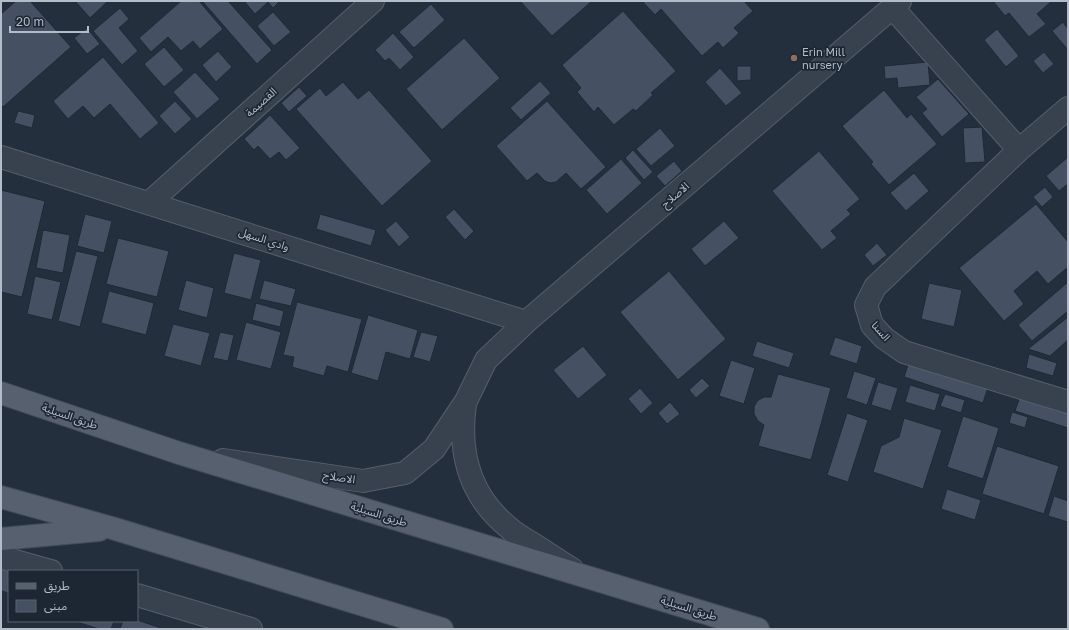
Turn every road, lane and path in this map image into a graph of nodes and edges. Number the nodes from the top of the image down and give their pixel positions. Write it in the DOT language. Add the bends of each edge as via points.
graph roads {
  1 [pos="373,1"];
  2 [pos="896,4"];
  3 [pos="1068,108"];
  4 [pos="1019,150"];
  5 [pos="1,157"];
  6 [pos="149,203"];
  7 [pos="526,322"];
  8 [pos="1,393"];
  9 [pos="466,401"];
  10 [pos="1068,402"];
  11 [pos="179,453"];
  12 [pos="1,497"];
  13 [pos="112,528"];
  14 [pos="1,539"];
  15 [pos="1,557"];
  16 [pos="47,570"];
  17 [pos="582,576"];
  18 [pos="138,595"];
  19 [pos="251,629"];
  20 [pos="442,629"];
  21 [pos="758,629"];
  1 -- 6 [label="street, القصيمة"];
  2 -- 4 [label="street"];
  2 -- 7 [label="street, الاصلاح"];
  3 -- 4 [label="street, السنا"];
  4 -- 10 [label="street, السنا" via="875,287 866,305 872,325 884,338 904,352"];
  5 -- 6 [label="street, وادي السهل"];
  6 -- 7 [label="street, وادي السهل"];
  7 -- 9 [label="street, الاصلاح" via="486,360"];
  8 -- 11 [label="main road, طريق السيلية"];
  9 -- 11 [label="street, الاصلاح" via="434,449 405,473 363,481"];
  9 -- 17 [label="street, الاصلاح" via="463,442 466,461 471,478 488,507 508,528"];
  11 -- 17 [label="main road, طريق السيلية"];
  12 -- 13 [label="main road"];
  13 -- 14 [label="main road"];
  13 -- 20 [label="main road"];
  15 -- 16 [label="street"];
  17 -- 21 [label="main road, طريق السيلية"];
  18 -- 19 [label="street"];
}
